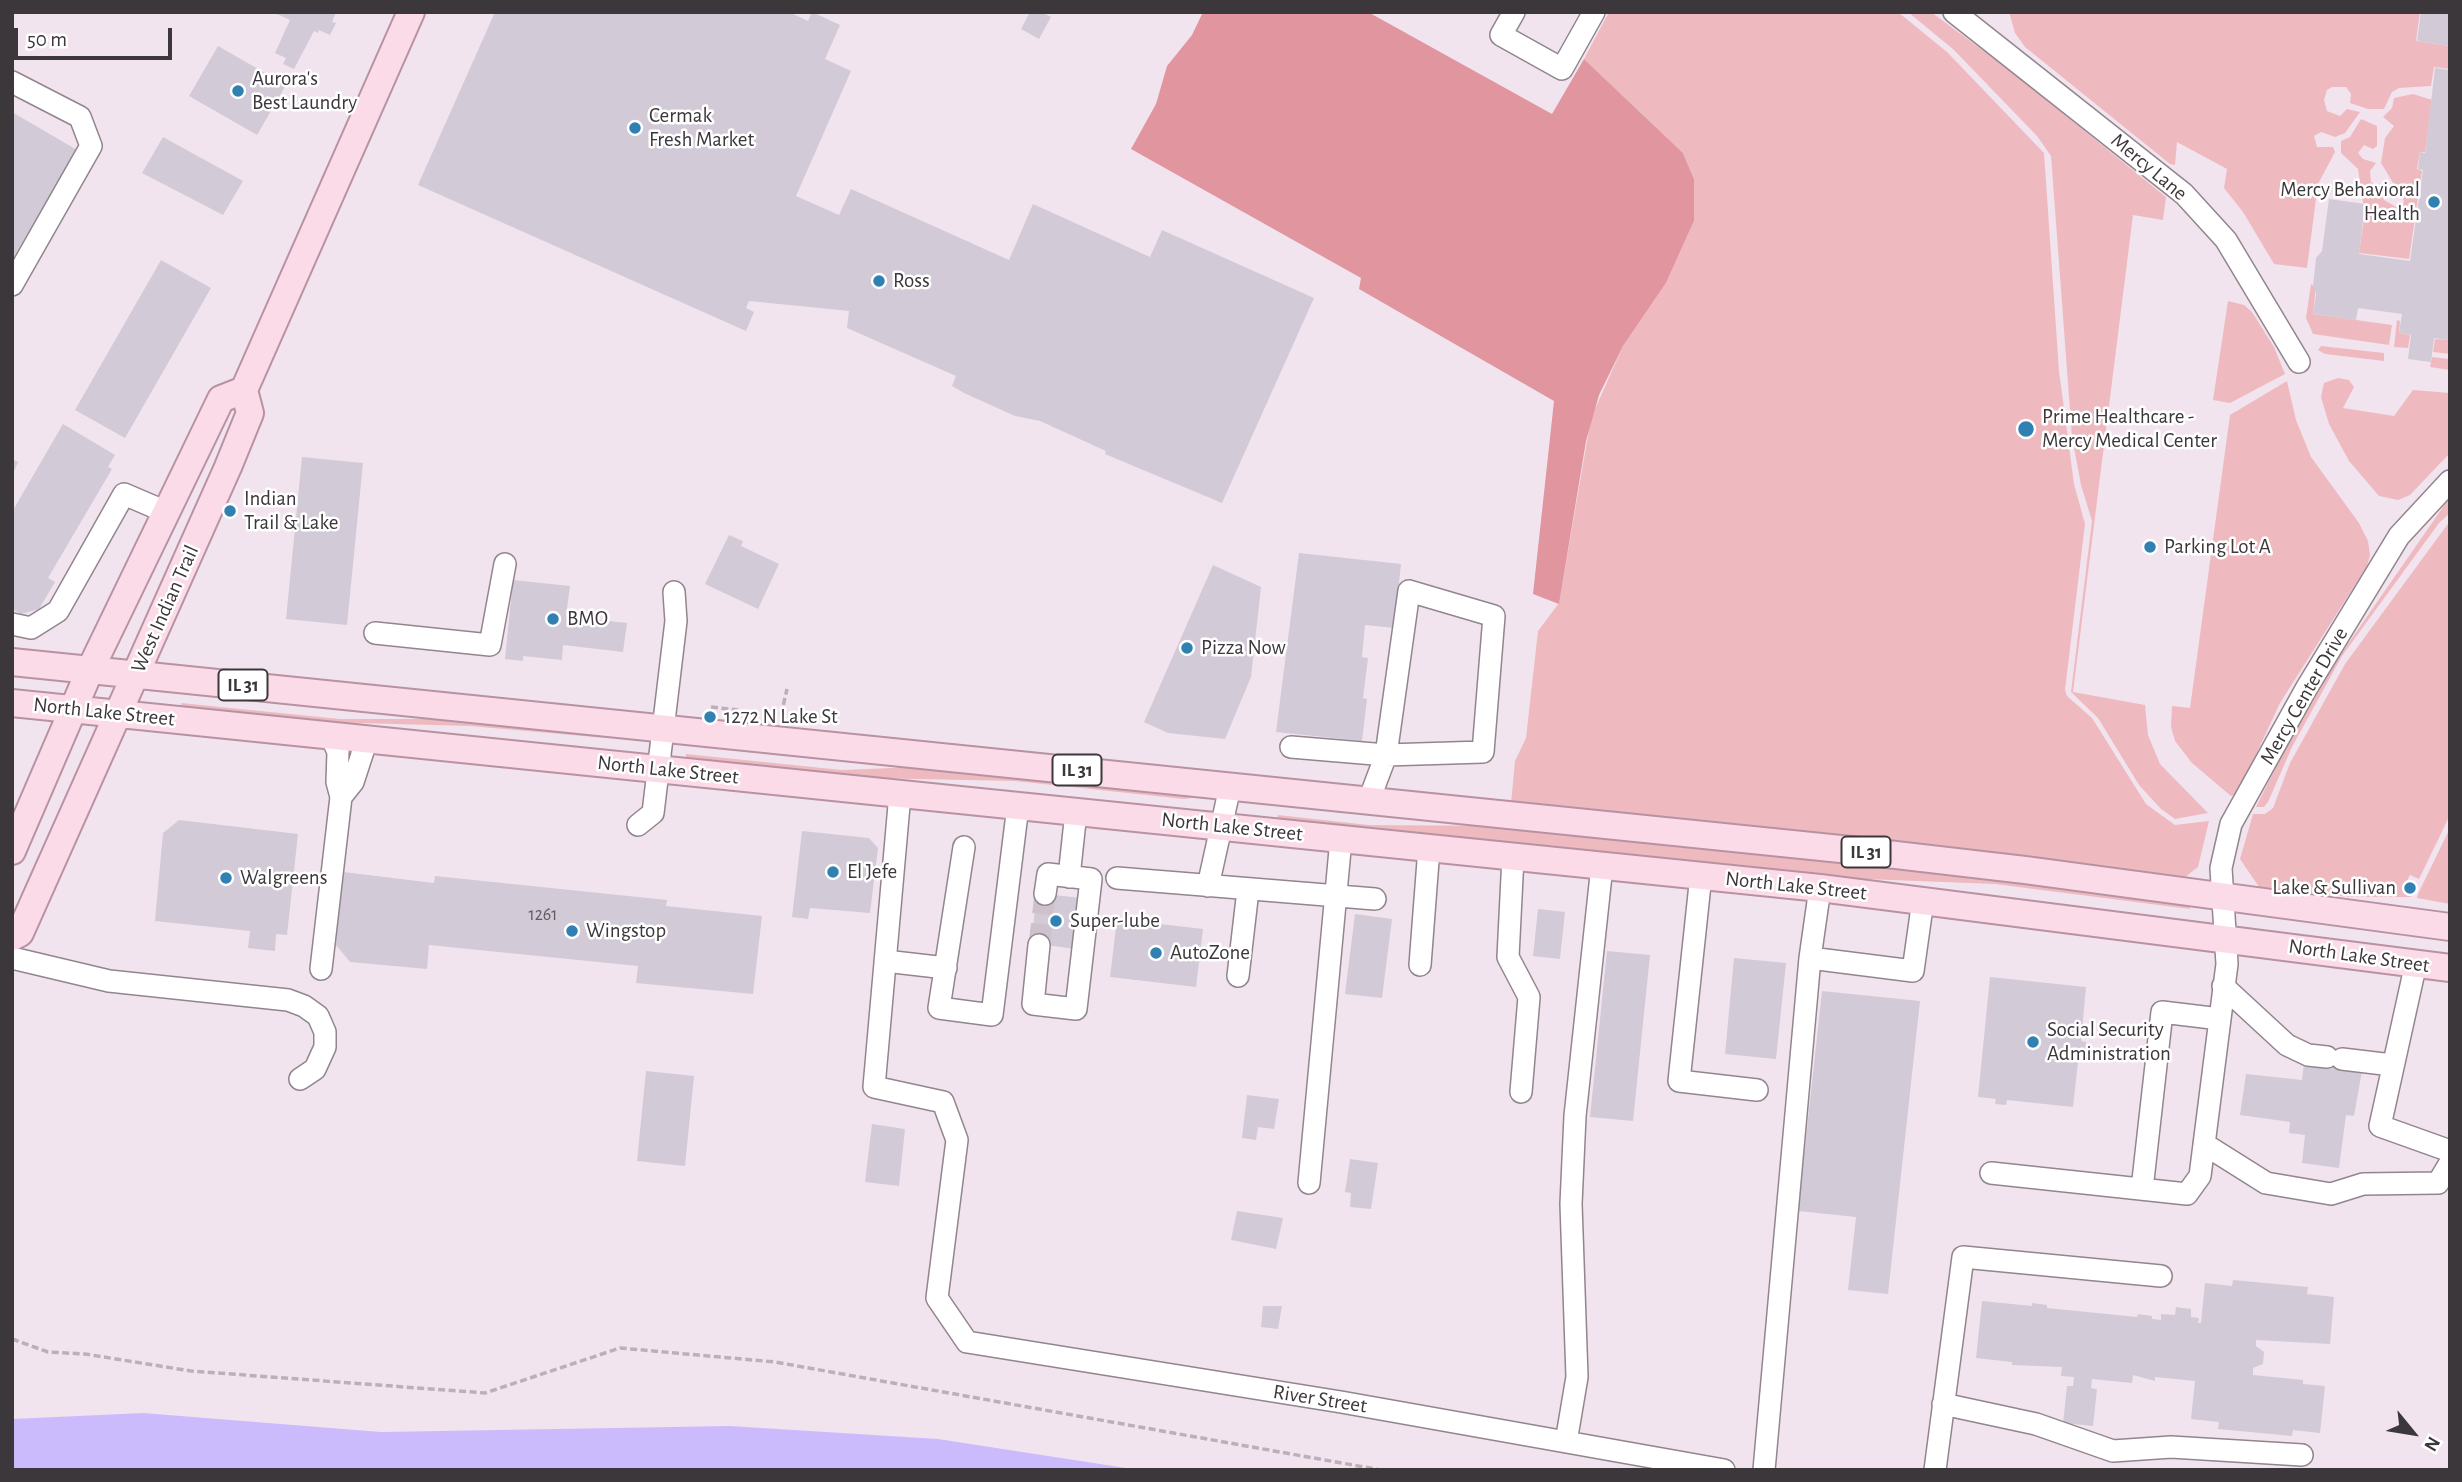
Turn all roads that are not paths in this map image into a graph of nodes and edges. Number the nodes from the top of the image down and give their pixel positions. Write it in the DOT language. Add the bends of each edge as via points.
graph roads {
  1 [pos="411,12"];
  2 [pos="1514,12"];
  3 [pos="1594,12"];
  4 [pos="1954,12"];
  5 [pos="12,82"];
  6 [pos="12,285"];
  7 [pos="2299,362"];
  8 [pos="244,390"];
  9 [pos="2450,481"];
  10 [pos="166,512"];
  11 [pos="505,564"];
  12 [pos="674,592"];
  13 [pos="12,624"];
  14 [pos="375,633"];
  15 [pos="12,662"];
  16 [pos="90,670"];
  17 [pos="136,674"];
  18 [pos="12,703"];
  19 [pos="73,709"];
  20 [pos="118,713"];
  21 [pos="663,728"];
  22 [pos="331,736"];
  23 [pos="367,739"];
  24 [pos="1291,747"];
  25 [pos="1386,755"];
  26 [pos="658,770"];
  27 [pos="1230,787"];
  28 [pos="900,793"];
  29 [pos="341,797"];
  30 [pos="1369,800"];
  31 [pos="1018,806"];
  32 [pos="1076,812"];
  33 [pos="638,825"];
  34 [pos="1221,826"];
  35 [pos="1340,839"];
  36 [pos="964,846"];
  37 [pos="1429,848"];
  38 [pos="12,851"];
  39 [pos="1513,858"];
  40 [pos="1602,866"];
  41 [pos="1701,875"];
  42 [pos="1117,878"];
  43 [pos="1208,886"];
  44 [pos="1820,888"];
  45 [pos="1248,890"];
  46 [pos="1334,897"];
  47 [pos="2223,897"];
  48 [pos="1374,900"];
  49 [pos="1923,900"];
  50 [pos="2450,927"];
  51 [pos="12,937"];
  52 [pos="2225,937"];
  53 [pos="1046,945"];
  54 [pos="12,958"];
  55 [pos="1810,958"];
  56 [pos="885,961"];
  57 [pos="2416,963"];
  58 [pos="1419,965"];
  59 [pos="946,968"];
  60 [pos="2450,968"];
  61 [pos="321,969"];
  62 [pos="1238,976"];
  63 [pos="2223,986"];
  64 [pos="2220,1019"];
  65 [pos="2392,1065"];
  66 [pos="300,1079"];
  67 [pos="1756,1090"];
  68 [pos="1521,1092"];
  69 [pos="2204,1143"];
  70 [pos="2450,1151"];
  71 [pos="2450,1163"];
  72 [pos="1990,1173"];
  73 [pos="1309,1183"];
  74 [pos="2142,1189"];
  75 [pos="2161,1276"];
  76 [pos="1943,1404"];
  77 [pos="1566,1442"];
  78 [pos="2301,1455"];
  79 [pos="1724,1470"];
  80 [pos="1764,1470"];
  81 [pos="1935,1470"];
  1 -- 8 [label="main road, West Indian Trail"];
  2 -- 3 [label="street" via="1501,35 1562,69"];
  4 -- 7 [label="street, Mercy Lane" via="2184,194 2226,240"];
  5 -- 6 [label="street" via="80,117 91,146"];
  8 -- 10 [label="main road, West Indian Trail" via="220,399"];
  8 -- 17 [label="main road, West Indian Trail" via="250,413"];
  9 -- 47 [label="street, Mercy Center Drive" via="2399,536 2244,800 2231,824 2221,868"];
  10 -- 13 [label="street" via="124,494 58,611 31,628"];
  10 -- 16 [label="main road, West Indian Trail"];
  11 -- 14 [label="street" via="490,645"];
  12 -- 21 [label="street" via="676,621"];
  15 -- 16 [label="main road, North Lake Street / IL 31"];
  16 -- 17 [label="main road, North Lake Street / IL 31"];
  16 -- 19 [label="main road, West Indian Trail"];
  17 -- 20 [label="main road, West Indian Trail"];
  17 -- 21 [label="main road, North Lake Street / IL 31"];
  18 -- 19 [label="main road, North Lake Street"];
  19 -- 20 [label="main road, North Lake Street"];
  19 -- 38 [label="main road, West Indian Trail"];
  20 -- 22 [label="main road, North Lake Street"];
  20 -- 51 [label="main road, West Indian Trail" via="20,933"];
  21 -- 26 [label="street"];
  21 -- 27 [label="main road, North Lake Street / IL 31"];
  22 -- 23 [label="main road, North Lake Street"];
  22 -- 29 [label="street" via="338,752"];
  23 -- 26 [label="main road, North Lake Street"];
  23 -- 29 [label="street" via="353,782"];
  24 -- 25 [label="street"];
  25 -- 25 [label="street" via="1483,752 1494,616 1409,591"];
  25 -- 30 [label="street"];
  26 -- 28 [label="main road, North Lake Street"];
  26 -- 33 [label="street" via="653,813"];
  27 -- 30 [label="main road, North Lake Street / IL 31"];
  27 -- 34 [label="street"];
  28 -- 31 [label="main road, North Lake Street"];
  28 -- 56 [label="street"];
  29 -- 61 [label="street"];
  30 -- 47 [label="main road, North Lake Street / IL 31" via="1947,861"];
  31 -- 32 [label="main road, North Lake Street"];
  31 -- 59 [label="street" via="992,1015 939,1009"];
  32 -- 34 [label="main road, North Lake Street"];
  32 -- 53 [label="street" via="1058,886 1091,879 1076,1009 1032,1004"];
  34 -- 35 [label="main road, North Lake Street"];
  34 -- 43 [label="street"];
  35 -- 37 [label="main road, North Lake Street"];
  35 -- 46 [label="street"];
  36 -- 59 [label="street"];
  37 -- 39 [label="main road, North Lake Street"];
  37 -- 58 [label="street"];
  39 -- 40 [label="main road, North Lake Street"];
  39 -- 68 [label="street" via="1508,957 1529,997"];
  40 -- 41 [label="main road, North Lake Street"];
  40 -- 77 [label="street" via="1575,1116 1571,1204 1577,1377"];
  41 -- 44 [label="main road, North Lake Street"];
  41 -- 67 [label="street" via="1679,1081"];
  42 -- 43 [label="street"];
  43 -- 45 [label="street"];
  44 -- 49 [label="main road, North Lake Street"];
  44 -- 55 [label="street"];
  45 -- 46 [label="street"];
  45 -- 62 [label="street"];
  46 -- 48 [label="street"];
  46 -- 73 [label="street"];
  47 -- 50 [label="main road, North Lake Street / IL 31"];
  47 -- 52 [label="street, Mercy Center Drive"];
  49 -- 52 [label="main road, North Lake Street"];
  49 -- 55 [label="street" via="1913,971"];
  52 -- 57 [label="main road, North Lake Street"];
  52 -- 63 [label="street, Mercy Center Drive"];
  54 -- 66 [label="street" via="109,982 288,1000 304,1006 318,1016 326,1032 325,1048 315,1069"];
  55 -- 80 [label="street"];
  56 -- 59 [label="street"];
  56 -- 77 [label="street, River Street" via="874,1087 943,1102 957,1140 937,1298 967,1342"];
  57 -- 60 [label="main road, North Lake Street"];
  57 -- 65 [label="street"];
  63 -- 64 [label="street, Mercy Center Drive"];
  63 -- 65 [label="street" via="2287,1045 2308,1055"];
  64 -- 69 [label="street, Mercy Center Drive"];
  64 -- 74 [label="street" via="2162,1012"];
  65 -- 70 [label="street" via="2380,1126"];
  69 -- 71 [label="street" via="2266,1183 2331,1194 2362,1184 2438,1183"];
  69 -- 74 [label="street, Mercy Center Drive" via="2200,1176 2187,1194"];
  72 -- 74 [label="street"];
  75 -- 76 [label="street" via="1963,1257"];
  76 -- 78 [label="street" via="2036,1424 2113,1451 2171,1447"];
  76 -- 81 [label="street"];
  77 -- 79 [label="street, River Street"];
}
